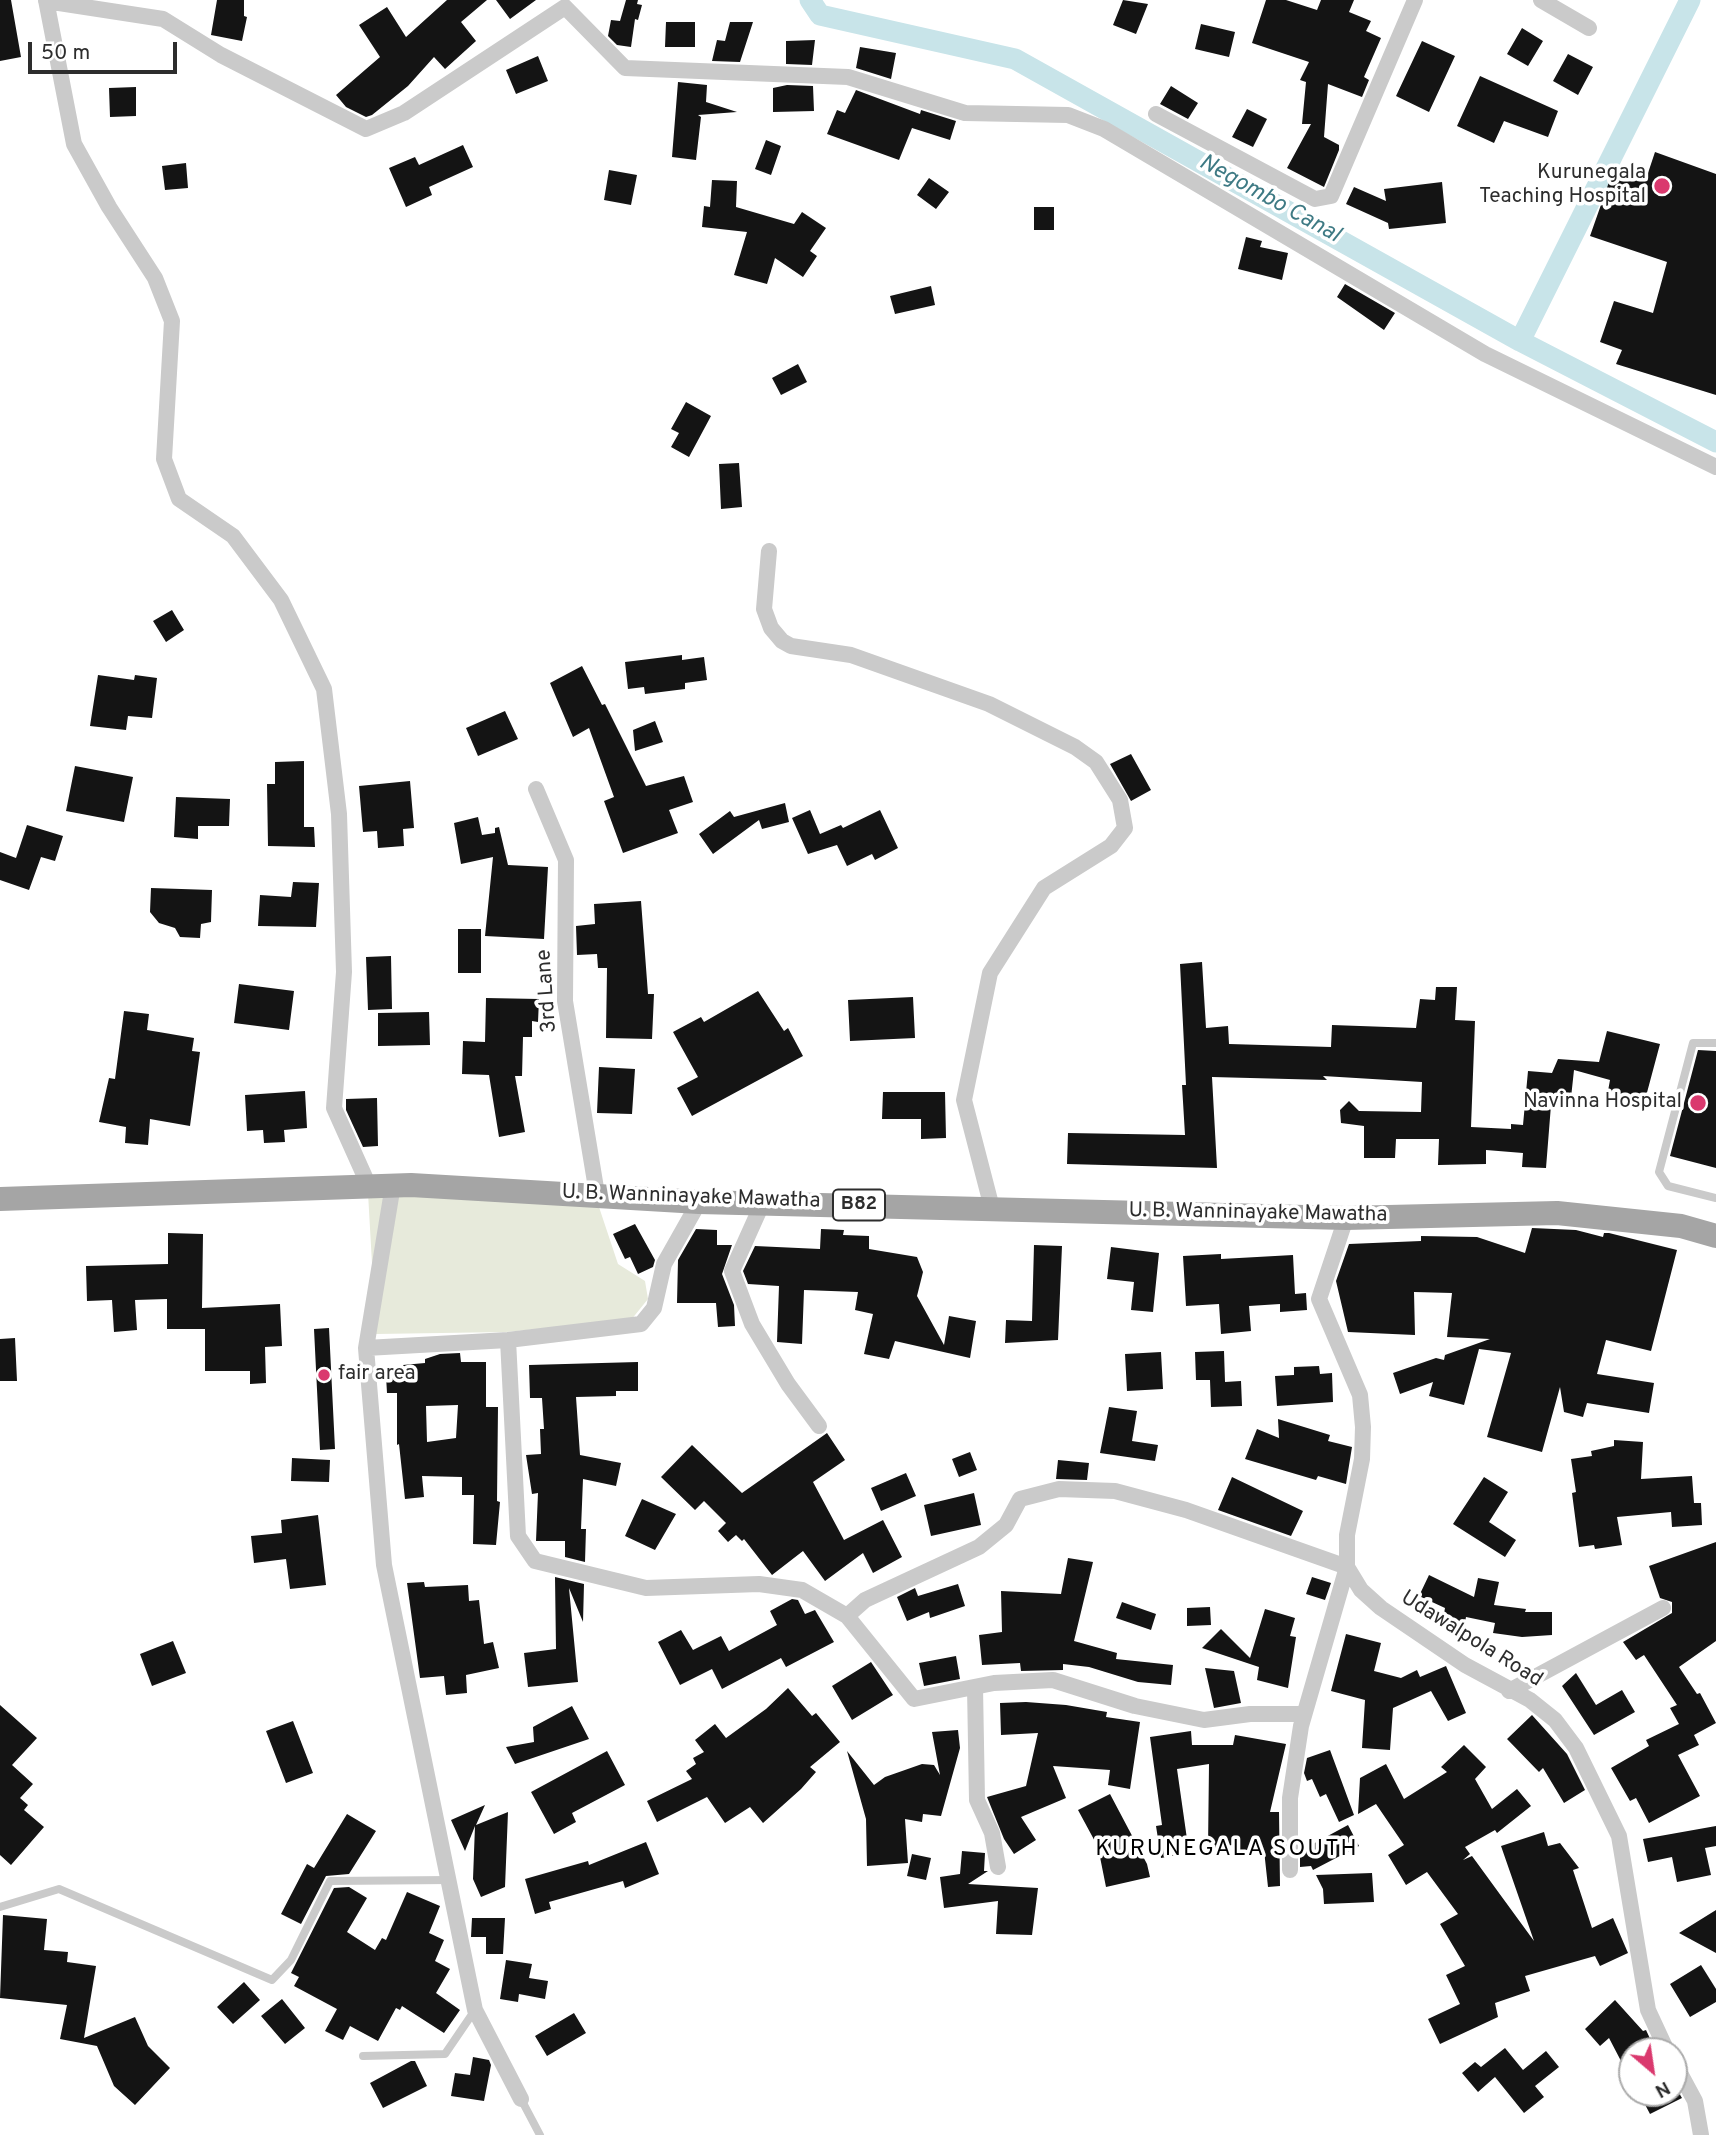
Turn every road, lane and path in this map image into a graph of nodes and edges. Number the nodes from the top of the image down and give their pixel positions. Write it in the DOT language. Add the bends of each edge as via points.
graph roads {
  1 [pos="46,0"];
  2 [pos="1416,0"];
  3 [pos="1541,0"];
  4 [pos="1589,28"];
  5 [pos="1156,114"];
  6 [pos="1716,467"];
  7 [pos="769,551"];
  8 [pos="536,789"];
  9 [pos="1716,1042"];
  10 [pos="381,1186"];
  11 [pos="597,1194"];
  12 [pos="1716,1198"];
  13 [pos="0,1199"];
  14 [pos="699,1202"];
  15 [pos="763,1202"];
  16 [pos="992,1208"];
  17 [pos="1346,1218"];
  18 [pos="1716,1236"];
  19 [pos="508,1340"];
  20 [pos="366,1348"];
  21 [pos="819,1426"];
  22 [pos="1347,1567"];
  23 [pos="1663,1608"];
  24 [pos="847,1616"];
  25 [pos="975,1687"];
  26 [pos="1509,1691"];
  27 [pos="1304,1714"];
  28 [pos="998,1867"];
  29 [pos="1290,1870"];
  30 [pos="450,1880"];
  31 [pos="0,1907"];
  32 [pos="475,2010"];
  33 [pos="1661,2037"];
  34 [pos="363,2056"];
  35 [pos="1688,2088"];
  36 [pos="521,2099"];
  37 [pos="540,2135"];
  38 [pos="1701,2135"];
  1 -- 6 [label="street" via="163,19 220,55 366,129 404,113 565,7 625,68 848,77 965,113 1068,115 1115,136 1485,354"];
  1 -- 10 [label="street" via="74,144 155,278 172,321 163,459 179,499 233,536 281,600 324,689 339,814 344,972 334,1108"];
  2 -- 5 [label="street" via="1331,195 1315,199"];
  3 -- 4 [label="street"];
  7 -- 16 [label="street" via="764,609 782,641 851,655 989,704 1096,762 1120,800 1125,828 1111,846 1044,888 990,974 964,1100"];
  8 -- 11 [label="street, 3rd Lane" via="566,860 565,1001"];
  9 -- 12 [label="lane" via="1693,1043 1659,1172 1668,1186"];
  10 -- 11 [label="main road, U. B. Wanninayake Mawatha / B82"];
  10 -- 13 [label="main road, U. B. Wanninayake Mawatha / B82"];
  10 -- 20 [label="street"];
  11 -- 14 [label="main road, U. B. Wanninayake Mawatha / B82"];
  14 -- 15 [label="main road, U. B. Wanninayake Mawatha / B82"];
  14 -- 19 [label="street" via="664,1264 654,1308 641,1324"];
  15 -- 16 [label="main road, U. B. Wanninayake Mawatha / B82"];
  15 -- 21 [label="street" via="732,1271 752,1324"];
  16 -- 17 [label="main road, U. B. Wanninayake Mawatha / B82"];
  17 -- 18 [label="main road, U. B. Wanninayake Mawatha / B82" via="1557,1213 1681,1226"];
  17 -- 22 [label="street" via="1319,1299 1360,1395 1362,1459 1347,1535"];
  19 -- 20 [label="street"];
  19 -- 24 [label="street" via="518,1536 535,1561 646,1588 759,1584 802,1590"];
  20 -- 30 [label="street" via="384,1565"];
  22 -- 24 [label="street" via="1186,1510 1115,1491 1059,1489 1020,1499 1006,1525 979,1547 865,1600"];
  22 -- 26 [label="street, Udawalpola Road" via="1361,1590 1381,1608"];
  22 -- 27 [label="street"];
  23 -- 26 [label="street"];
  24 -- 25 [label="street" via="914,1699"];
  25 -- 27 [label="street" via="1053,1680 1135,1706 1204,1720"];
  25 -- 28 [label="street" via="977,1800 992,1833"];
  26 -- 33 [label="street, Udawalpola Road" via="1530,1700 1555,1720 1576,1748 1619,1836 1648,2010"];
  27 -- 29 [label="street" via="1290,1798"];
  30 -- 31 [label="lane" via="330,1881 291,1960 272,1980 59,1889"];
  30 -- 32 [label="street"];
  32 -- 34 [label="lane" via="445,2054"];
  32 -- 36 [label="street"];
  35 -- 38 [label="street"];
  36 -- 37 [label="lane"];
}
